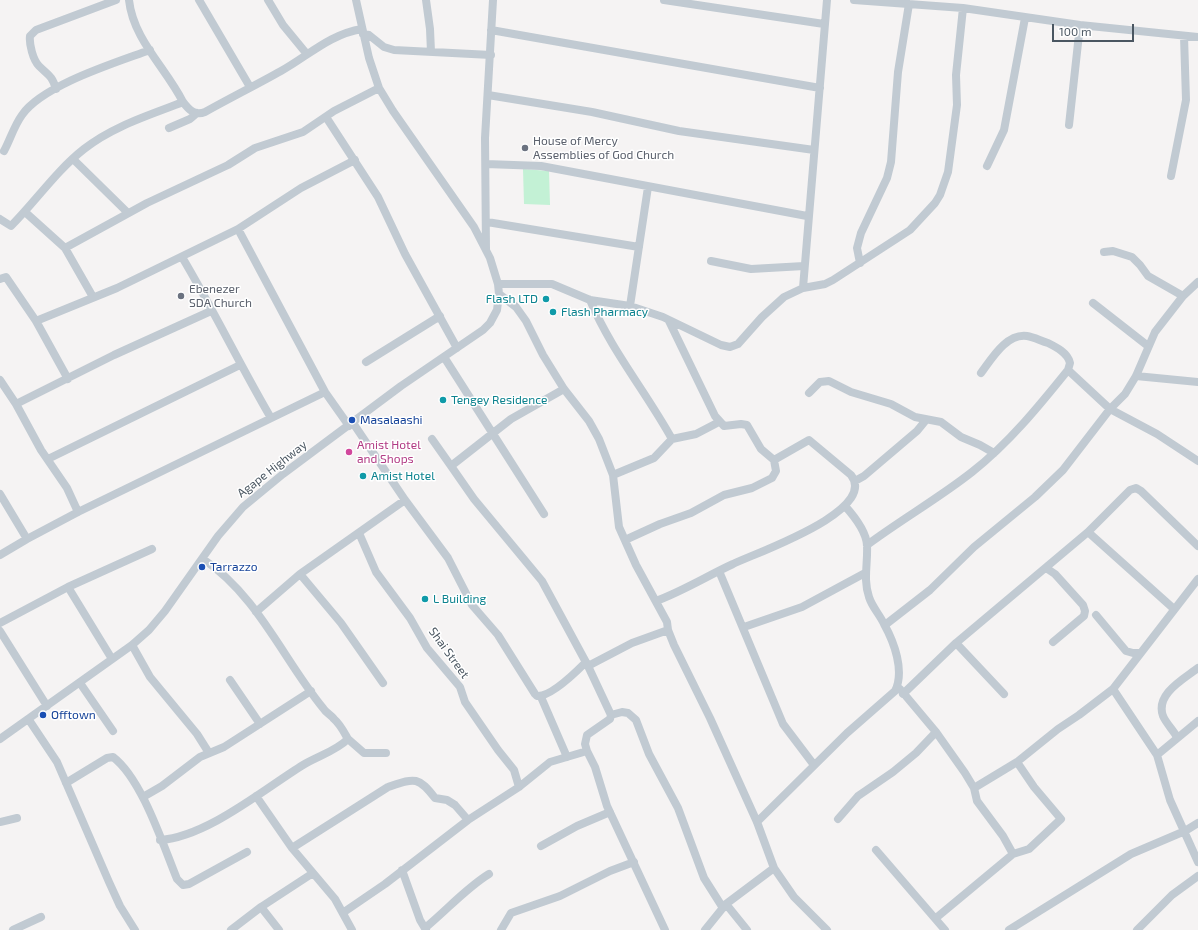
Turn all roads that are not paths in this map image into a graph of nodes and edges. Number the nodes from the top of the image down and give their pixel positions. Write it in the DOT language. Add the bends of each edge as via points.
graph roads {
  1 [pos="116,0"];
  2 [pos="129,0"];
  3 [pos="198,0"];
  4 [pos="268,0"];
  5 [pos="356,0"];
  6 [pos="426,0"];
  7 [pos="493,0"];
  8 [pos="664,0"];
  9 [pos="827,0"];
  10 [pos="854,0"];
  11 [pos="909,4"];
  12 [pos="963,8"];
  13 [pos="1025,18"];
  14 [pos="824,24"];
  15 [pos="1080,26"];
  16 [pos="491,30"];
  17 [pos="362,32"];
  18 [pos="1184,36"];
  19 [pos="1198,37"];
  20 [pos="150,50"];
  21 [pos="431,52"];
  22 [pos="306,53"];
  23 [pos="491,55"];
  24 [pos="250,87"];
  25 [pos="379,88"];
  26 [pos="820,88"];
  27 [pos="56,89"];
  28 [pos="488,94"];
  29 [pos="183,102"];
  30 [pos="197,113"];
  31 [pos="326,117"];
  32 [pos="1069,125"];
  33 [pos="169,128"];
  34 [pos="814,150"];
  35 [pos="4,151"];
  36 [pos="73,159"];
  37 [pos="356,160"];
  38 [pos="486,164"];
  39 [pos="987,166"];
  40 [pos="1171,176"];
  41 [pos="648,187"];
  42 [pos="25,212"];
  43 [pos="128,213"];
  44 [pos="807,216"];
  45 [pos="0,219"];
  46 [pos="487,222"];
  47 [pos="238,229"];
  48 [pos="639,247"];
  49 [pos="65,248"];
  50 [pos="486,251"];
  51 [pos="1104,252"];
  52 [pos="182,257"];
  53 [pos="711,261"];
  54 [pos="860,263"];
  55 [pos="804,266"];
  56 [pos="0,279"];
  57 [pos="1198,282"];
  58 [pos="498,284"];
  59 [pos="803,288"];
  60 [pos="499,294"];
  61 [pos="1183,296"];
  62 [pos="93,297"];
  63 [pos="590,300"];
  64 [pos="1093,303"];
  65 [pos="630,306"];
  66 [pos="211,311"];
  67 [pos="440,316"];
  68 [pos="36,321"];
  69 [pos="670,321"];
  70 [pos="1148,346"];
  71 [pos="457,348"];
  72 [pos="444,357"];
  73 [pos="366,362"];
  74 [pos="240,365"];
  75 [pos="1068,370"];
  76 [pos="980,373"];
  77 [pos="1136,376"];
  78 [pos="68,379"];
  79 [pos="0,380"];
  80 [pos="1198,382"];
  81 [pos="564,389"];
  82 [pos="325,392"];
  83 [pos="809,393"];
  84 [pos="16,404"];
  85 [pos="1110,409"];
  86 [pos="271,418"];
  87 [pos="926,420"];
  88 [pos="719,422"];
  89 [pos="351,424"];
  90 [pos="494,432"];
  91 [pos="432,439"];
  92 [pos="672,439"];
  93 [pos="994,453"];
  94 [pos="48,459"];
  95 [pos="774,460"];
  96 [pos="1198,461"];
  97 [pos="451,466"];
  98 [pos="613,475"];
  99 [pos="855,481"];
  100 [pos="0,494"];
  101 [pos="405,500"];
  102 [pos="845,506"];
  103 [pos="78,512"];
  104 [pos="544,514"];
  105 [pos="1088,532"];
  106 [pos="359,533"];
  107 [pos="27,539"];
  108 [pos="625,540"];
  109 [pos="867,545"];
  110 [pos="1198,546"];
  111 [pos="152,549"];
  112 [pos="0,556"];
  113 [pos="203,559"];
  114 [pos="1046,568"];
  115 [pos="718,571"];
  116 [pos="865,573"];
  117 [pos="300,574"];
  118 [pos="1198,579"];
  119 [pos="68,587"];
  120 [pos="656,601"];
  121 [pos="1174,609"];
  122 [pos="256,612"];
  123 [pos="1096,615"];
  124 [pos="0,623"];
  125 [pos="885,625"];
  126 [pos="744,627"];
  127 [pos="668,630"];
  128 [pos="0,631"];
  129 [pos="1053,642"];
  130 [pos="956,644"];
  131 [pos="132,645"];
  132 [pos="1139,653"];
  133 [pos="112,659"];
  134 [pos="587,664"];
  135 [pos="1198,668"];
  136 [pos="230,680"];
  137 [pos="80,683"];
  138 [pos="383,683"];
  139 [pos="898,685"];
  140 [pos="1113,689"];
  141 [pos="311,691"];
  142 [pos="903,694"];
  143 [pos="1004,694"];
  144 [pos="541,697"];
  145 [pos="48,706"];
  146 [pos="611,715"];
  147 [pos="29,720"];
  148 [pos="1198,721"];
  149 [pos="260,724"];
  150 [pos="113,731"];
  151 [pos="936,732"];
  152 [pos="1177,737"];
  153 [pos="0,739"];
  154 [pos="348,739"];
  155 [pos="587,751"];
  156 [pos="209,753"];
  157 [pos="386,753"];
  158 [pos="1157,755"];
  159 [pos="567,757"];
  160 [pos="1017,762"];
  161 [pos="814,765"];
  162 [pos="66,783"];
  163 [pos="519,787"];
  164 [pos="974,788"];
  165 [pos="256,796"];
  166 [pos="143,797"];
  167 [pos="610,812"];
  168 [pos="17,818"];
  169 [pos="838,819"];
  170 [pos="468,820"];
  171 [pos="0,822"];
  172 [pos="757,822"];
  173 [pos="1198,823"];
  174 [pos="1185,831"];
  175 [pos="160,840"];
  176 [pos="541,846"];
  177 [pos="292,848"];
  178 [pos="876,850"];
  179 [pos="247,852"];
  180 [pos="1013,854"];
  181 [pos="634,862"];
  182 [pos="1198,862"];
  183 [pos="774,868"];
  184 [pos="402,870"];
  185 [pos="313,873"];
  186 [pos="489,874"];
  187 [pos="1198,876"];
  188 [pos="724,906"];
  189 [pos="262,907"];
  190 [pos="344,912"];
  191 [pos="40,917"];
  192 [pos="936,918"];
  193 [pos="426,929"];
  194 [pos="13,930"];
  195 [pos="135,930"];
  196 [pos="231,930"];
  197 [pos="279,930"];
  198 [pos="352,930"];
  199 [pos="501,930"];
  200 [pos="664,930"];
  201 [pos="705,930"];
  202 [pos="747,930"];
  203 [pos="827,930"];
  204 [pos="945,930"];
  205 [pos="1009,930"];
  206 [pos="1137,930"];
  1 -- 27 [label="street" via="36,30 30,36 34,56 38,64 50,74"];
  2 -- 20 [label="street" via="133,21"];
  3 -- 24 [label="street"];
  4 -- 22 [label="street"];
  5 -- 17 [label="street"];
  6 -- 21 [label="street"];
  7 -- 16 [label="street"];
  8 -- 14 [label="street"];
  9 -- 14 [label="street"];
  10 -- 11 [label="street"];
  11 -- 12 [label="street"];
  11 -- 54 [label="street" via="898,72 891,162 887,178 861,233 857,248"];
  12 -- 13 [label="street"];
  12 -- 54 [label="street" via="956,75 957,105 948,172 942,189 935,203 910,230"];
  13 -- 15 [label="street"];
  13 -- 39 [label="street" via="1004,130"];
  14 -- 26 [label="street"];
  15 -- 18 [label="street"];
  15 -- 32 [label="street"];
  16 -- 23 [label="street"];
  16 -- 26 [label="street"];
  17 -- 21 [label="street" via="370,35 384,47"];
  17 -- 22 [label="street" via="351,31"];
  17 -- 25 [label="street"];
  18 -- 19 [label="street"];
  18 -- 40 [label="street" via="1186,100"];
  20 -- 27 [label="street"];
  20 -- 29 [label="street"];
  21 -- 23 [label="street"];
  22 -- 24 [label="street" via="284,69"];
  23 -- 28 [label="street"];
  24 -- 30 [label="street" via="205,112"];
  25 -- 31 [label="street"];
  25 -- 50 [label="street" via="466,214"];
  26 -- 34 [label="street"];
  27 -- 35 [label="street" via="33,104 21,116"];
  28 -- 34 [label="street" via="592,112 679,131"];
  28 -- 38 [label="street"];
  29 -- 30 [label="street" via="189,110"];
  29 -- 36 [label="street" via="123,126 100,138"];
  30 -- 33 [label="street"];
  31 -- 37 [label="street"];
  31 -- 43 [label="street" via="303,132 255,148 228,165"];
  34 -- 44 [label="street"];
  36 -- 42 [label="street"];
  36 -- 43 [label="street"];
  37 -- 47 [label="street" via="301,188"];
  37 -- 67 [label="street"];
  38 -- 41 [label="street" via="541,166"];
  38 -- 46 [label="street"];
  41 -- 44 [label="street"];
  41 -- 48 [label="street"];
  42 -- 45 [label="street" via="12,226"];
  42 -- 49 [label="street"];
  43 -- 49 [label="street"];
  44 -- 55 [label="street"];
  46 -- 48 [label="street"];
  46 -- 50 [label="street"];
  47 -- 52 [label="street"];
  47 -- 82 [label="street"];
  48 -- 65 [label="street"];
  49 -- 62 [label="street"];
  50 -- 58 [label="street, Agape Highway"];
  51 -- 61 [label="street" via="1113,251 1132,257 1148,276"];
  52 -- 62 [label="street"];
  52 -- 66 [label="street"];
  53 -- 55 [label="street" via="751,269"];
  54 -- 59 [label="street" via="825,284"];
  55 -- 59 [label="street"];
  56 -- 68 [label="street" via="6,277"];
  57 -- 61 [label="street"];
  58 -- 60 [label="street, Agape Highway"];
  58 -- 63 [label="street" via="552,284"];
  59 -- 69 [label="street" via="784,297 733,346 721,345"];
  60 -- 71 [label="street, Agape Highway" via="497,310 490,323"];
  60 -- 81 [label="street" via="516,307 526,321"];
  61 -- 70 [label="street" via="1155,332"];
  62 -- 68 [label="street"];
  63 -- 65 [label="street"];
  63 -- 92 [label="street" via="614,348"];
  64 -- 70 [label="street"];
  65 -- 69 [label="street"];
  66 -- 74 [label="street"];
  66 -- 78 [label="street"];
  67 -- 71 [label="street"];
  67 -- 73 [label="street"];
  68 -- 78 [label="street"];
  69 -- 88 [label="street"];
  70 -- 77 [label="street"];
  71 -- 72 [label="street, Agape Highway"];
  72 -- 89 [label="street, Agape Highway"];
  72 -- 90 [label="street"];
  74 -- 86 [label="street"];
  74 -- 94 [label="street"];
  75 -- 76 [label="street" via="1069,359 1062,351 1042,341 1021,336 1003,346"];
  75 -- 85 [label="street"];
  75 -- 93 [label="street" via="1032,414"];
  77 -- 80 [label="street"];
  77 -- 85 [label="street"];
  78 -- 84 [label="street"];
  79 -- 84 [label="street"];
  81 -- 90 [label="street" via="511,419"];
  81 -- 98 [label="street" via="599,438"];
  82 -- 86 [label="street"];
  82 -- 89 [label="street"];
  83 -- 87 [label="street" via="820,382 829,381 851,392 892,404"];
  84 -- 94 [label="street"];
  85 -- 96 [label="street" via="1157,434"];
  85 -- 125 [label="street" via="1063,470 974,547 930,590"];
  86 -- 103 [label="street"];
  87 -- 93 [label="street" via="941,422 961,438"];
  87 -- 99 [label="street" via="873,469"];
  88 -- 92 [label="street" via="696,434"];
  88 -- 95 [label="street" via="724,426 747,425 761,449"];
  89 -- 101 [label="street" via="373,447"];
  89 -- 113 [label="street, Agape Highway" via="243,507 218,536"];
  90 -- 97 [label="street"];
  90 -- 104 [label="street"];
  91 -- 97 [label="street"];
  92 -- 98 [label="street" via="654,458"];
  93 -- 109 [label="street" via="950,488"];
  94 -- 103 [label="street" via="73,499"];
  95 -- 99 [label="street" via="809,440"];
  95 -- 108 [label="street" via="776,472 765,482 724,495 692,513"];
  97 -- 134 [label="street" via="474,499 542,581"];
  98 -- 108 [label="street" via="619,527"];
  99 -- 102 [label="street" via="854,493"];
  100 -- 107 [label="street"];
  101 -- 106 [label="street"];
  101 -- 144 [label="street" via="448,558 472,605 498,635 535,694"];
  102 -- 109 [label="street" via="859,524"];
  102 -- 115 [label="street" via="811,529"];
  103 -- 107 [label="street"];
  105 -- 110 [label="street" via="1130,490 1136,488"];
  105 -- 114 [label="street"];
  105 -- 121 [label="street"];
  106 -- 117 [label="street"];
  106 -- 163 [label="street, Shai Street" via="376,572 410,618 427,648 460,687 465,702 514,770"];
  107 -- 112 [label="street"];
  108 -- 120 [label="street"];
  109 -- 116 [label="street"];
  111 -- 119 [label="street"];
  113 -- 122 [label="street" via="233,583"];
  113 -- 131 [label="street, Agape Highway" via="161,616"];
  114 -- 129 [label="street" via="1055,574 1085,611 1084,616"];
  114 -- 130 [label="street"];
  115 -- 120 [label="street"];
  115 -- 126 [label="street"];
  116 -- 125 [label="street" via="869,599"];
  116 -- 126 [label="street" via="798,609"];
  117 -- 122 [label="street"];
  117 -- 138 [label="street" via="341,624"];
  118 -- 121 [label="street"];
  119 -- 124 [label="street"];
  119 -- 133 [label="street"];
  120 -- 127 [label="street" via="667,622"];
  121 -- 132 [label="street"];
  122 -- 141 [label="street"];
  123 -- 132 [label="street" via="1126,650"];
  125 -- 139 [label="street" via="898,660"];
  126 -- 161 [label="street" via="783,724"];
  127 -- 134 [label="street"];
  127 -- 172 [label="street"];
  128 -- 145 [label="street"];
  130 -- 142 [label="street"];
  130 -- 143 [label="street"];
  131 -- 133 [label="street, Agape Highway"];
  131 -- 156 [label="street" via="150,677 197,734"];
  132 -- 140 [label="street"];
  133 -- 137 [label="street, Agape Highway"];
  134 -- 144 [label="street"];
  134 -- 146 [label="street"];
  135 -- 152 [label="street" via="1169,689 1164,699 1163,716"];
  136 -- 149 [label="street"];
  137 -- 145 [label="street, Agape Highway"];
  137 -- 150 [label="street"];
  139 -- 142 [label="street"];
  139 -- 161 [label="street" via="895,691"];
  140 -- 158 [label="street"];
  140 -- 160 [label="street"];
  141 -- 149 [label="street"];
  141 -- 154 [label="street"];
  142 -- 151 [label="street" via="917,707"];
  144 -- 159 [label="street"];
  145 -- 147 [label="street, Agape Highway"];
  146 -- 155 [label="street" via="610,720 588,735 585,744"];
  146 -- 188 [label="street" via="628,713 636,720 649,754 678,808 704,878"];
  147 -- 153 [label="street, Agape Highway"];
  147 -- 162 [label="street" via="58,762"];
  148 -- 152 [label="street"];
  149 -- 156 [label="street" via="224,747"];
  151 -- 164 [label="street"];
  151 -- 169 [label="street" via="893,772 858,796"];
  152 -- 158 [label="street"];
  154 -- 157 [label="street" via="364,753"];
  154 -- 165 [label="street"];
  155 -- 159 [label="street"];
  155 -- 167 [label="street"];
  156 -- 166 [label="street"];
  158 -- 174 [label="street" via="1166,788"];
  159 -- 163 [label="street" via="550,762"];
  160 -- 164 [label="street"];
  160 -- 180 [label="street" via="1061,819 1029,849"];
  161 -- 172 [label="street"];
  162 -- 166 [label="street" via="99,762 113,757 124,768"];
  162 -- 195 [label="street" via="108,882"];
  163 -- 170 [label="street"];
  164 -- 180 [label="street" via="977,801"];
  165 -- 175 [label="street" via="189,833 177,838"];
  165 -- 177 [label="street"];
  166 -- 175 [label="street"];
  167 -- 176 [label="street" via="577,826"];
  167 -- 181 [label="street"];
  168 -- 171 [label="street"];
  170 -- 177 [label="street" via="455,805 447,800 435,798 423,784 413,780 388,786"];
  170 -- 184 [label="street"];
  172 -- 183 [label="street"];
  173 -- 174 [label="street"];
  174 -- 182 [label="street"];
  174 -- 205 [label="street" via="1131,854"];
  175 -- 179 [label="street" via="177,879 183,885"];
  177 -- 185 [label="street"];
  178 -- 192 [label="street"];
  180 -- 192 [label="street"];
  181 -- 199 [label="street" via="610,870 560,896 511,913"];
  181 -- 200 [label="street"];
  183 -- 188 [label="street"];
  183 -- 203 [label="street" via="794,897"];
  184 -- 190 [label="street"];
  184 -- 193 [label="street" via="420,920"];
  185 -- 189 [label="street"];
  185 -- 190 [label="street"];
  186 -- 193 [label="street" via="475,883"];
  187 -- 206 [label="street" via="1172,894"];
  188 -- 201 [label="street"];
  188 -- 202 [label="street"];
  189 -- 196 [label="street"];
  189 -- 197 [label="street"];
  190 -- 198 [label="street"];
  191 -- 194 [label="street"];
  192 -- 204 [label="street"];
}
